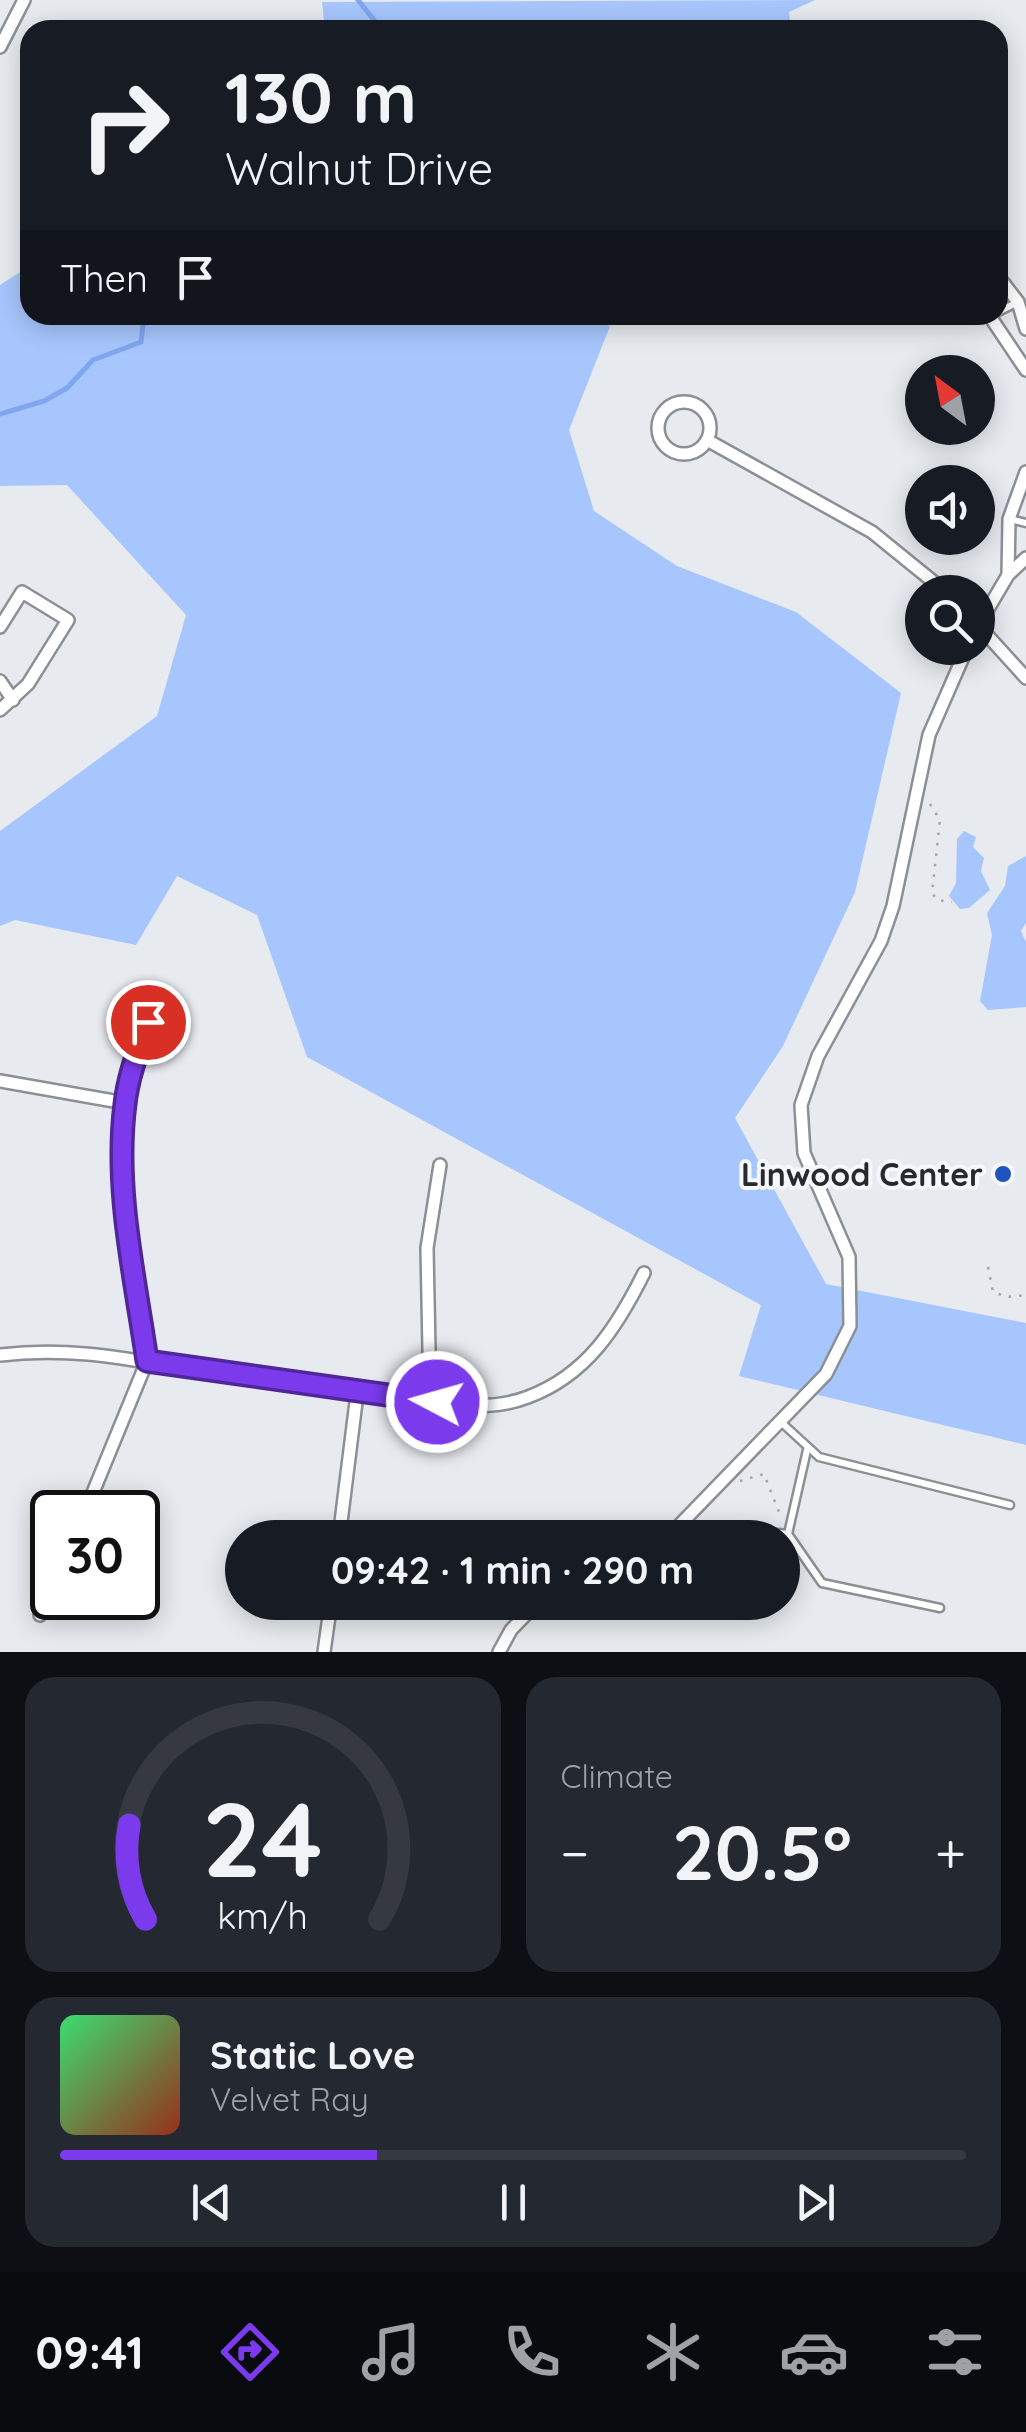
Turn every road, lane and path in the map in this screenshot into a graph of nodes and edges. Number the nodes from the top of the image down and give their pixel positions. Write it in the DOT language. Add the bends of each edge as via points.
graph roads {
  1 [pos="24,0"];
  2 [pos="0,47"];
  3 [pos="1008,289"];
  4 [pos="1018,302"];
  5 [pos="1008,307"];
  6 [pos="998,325"];
  7 [pos="1026,330"];
  8 [pos="1026,370"];
  9 [pos="707,440"];
  10 [pos="1026,472"];
  11 [pos="1009,519"];
  12 [pos="1026,523"];
  13 [pos="1026,558"];
  14 [pos="925,575"];
  15 [pos="1008,575"];
  16 [pos="995,597"];
  17 [pos="0,627"];
  18 [pos="995,644"];
  19 [pos="960,665"];
  20 [pos="1026,678"];
  21 [pos="0,682"];
  22 [pos="13,700"];
  23 [pos="0,710"];
  24 [pos="914,801"];
  25 [pos="952,902"];
  26 [pos="148,1022"];
  27 [pos="0,1081"];
  28 [pos="125,1103"];
  29 [pos="440,1165"];
  30 [pos="988,1267"];
  31 [pos="644,1273"];
  32 [pos="1026,1295"];
  33 [pos="0,1354"];
  34 [pos="147,1361"];
  35 [pos="357,1394"];
  36 [pos="430,1402"];
  37 [pos="782,1423"];
  38 [pos="806,1450"];
  39 [pos="730,1475"];
  40 [pos="93,1490"];
  41 [pos="1010,1505"];
  42 [pos="341,1520"];
  43 [pos="685,1520"];
  44 [pos="782,1520"];
  45 [pos="791,1520"];
  46 [pos="800,1551"];
  47 [pos="940,1608"];
  48 [pos="328,1620"];
  49 [pos="521,1620"];
  50 [pos="324,1652"];
  51 [pos="498,1652"];
  1 -- 2 [label="street"];
  3 -- 4 [label="street"];
  4 -- 5 [label="lane"];
  4 -- 7 [label="street"];
  6 -- 8 [label="street"];
  9 -- 9 [label="street" via="688,454 670,450 660,437 662,416 674,404 692,404 709,422"];
  9 -- 14 [label="street" via="872,532"];
  10 -- 11 [label="street"];
  11 -- 12 [label="lane"];
  11 -- 15 [label="street"];
  13 -- 15 [label="street"];
  15 -- 16 [label="street"];
  17 -- 22 [label="street" via="22,592 68,620"];
  18 -- 20 [label="street"];
  19 -- 24 [label="street" via="929,735"];
  21 -- 22 [label="street"];
  22 -- 23 [label="street"];
  24 -- 25 [label="path" via="939,813 932,893"];
  24 -- 37 [label="street" via="881,942 818,1056 800,1106 804,1153 848,1258 853,1303 840,1352"];
  26 -- 28 [label="street"];
  27 -- 28 [label="street"];
  28 -- 34 [label="street" via="126,1207"];
  29 -- 36 [label="street" via="427,1248"];
  30 -- 32 [label="path" via="993,1292"];
  31 -- 36 [label="street" via="600,1348 552,1386 503,1404"];
  33 -- 34 [label="street" via="84,1350"];
  34 -- 35 [label="street"];
  34 -- 40 [label="street"];
  35 -- 36 [label="street"];
  35 -- 42 [label="street"];
  37 -- 38 [label="lane"];
  37 -- 39 [label="street"];
  38 -- 41 [label="lane"];
  38 -- 45 [label="lane"];
  39 -- 43 [label="street"];
  39 -- 44 [label="path" via="741,1482 764,1474"];
  46 -- 47 [label="lane" via="822,1583"];
  48 -- 50 [label="street"];
  49 -- 51 [label="street"];
}
